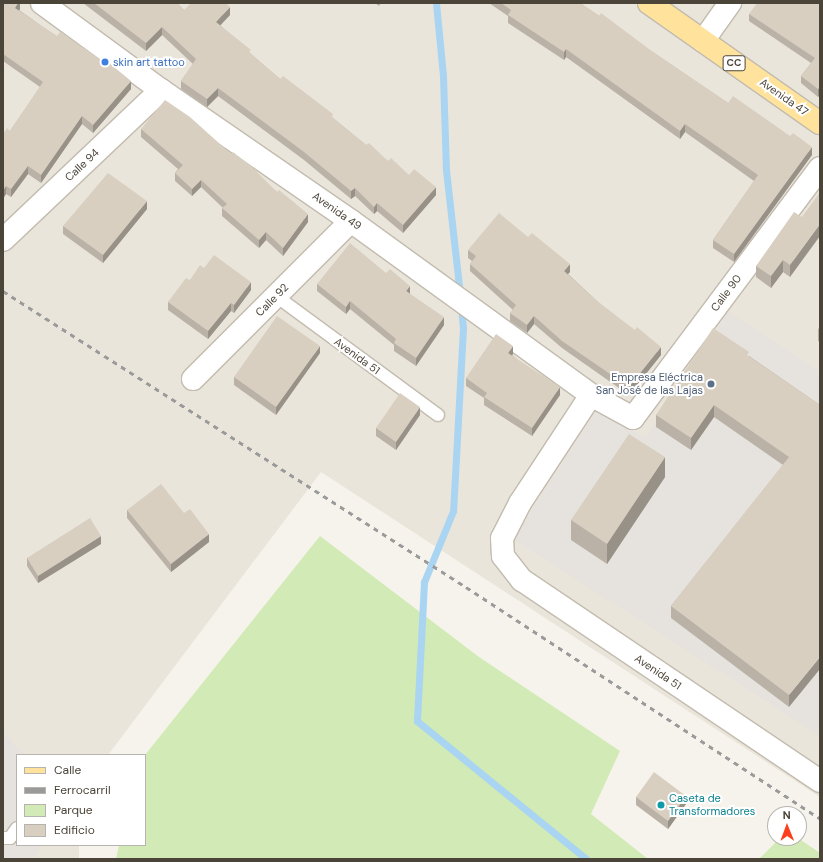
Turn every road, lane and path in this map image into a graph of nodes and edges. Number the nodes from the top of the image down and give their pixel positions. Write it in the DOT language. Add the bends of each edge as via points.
graph roads {
  1 [pos="42,3"];
  2 [pos="649,3"];
  3 [pos="730,3"];
  4 [pos="703,41"];
  5 [pos="161,90"];
  6 [pos="820,122"];
  7 [pos="820,168"];
  8 [pos="351,221"];
  9 [pos="3,240"];
  10 [pos="276,296"];
  11 [pos="193,379"];
  12 [pos="591,395"];
  13 [pos="438,415"];
  14 [pos="633,418"];
  15 [pos="820,781"];
  16 [pos="16,829"];
  17 [pos="3,838"];
  1 -- 5 [label="street, Avenida 49"];
  2 -- 4 [label="main road, Avenida 47 / CC"];
  3 -- 4 [label="street"];
  4 -- 6 [label="main road, Avenida 47 / CC"];
  5 -- 8 [label="street, Avenida 49"];
  5 -- 9 [label="street, Calle 94"];
  7 -- 14 [label="street, Calle 90"];
  8 -- 10 [label="street, Calle 92"];
  8 -- 12 [label="street, Avenida 49"];
  10 -- 11 [label="street, Calle 92"];
  10 -- 13 [label="lane, Avenida 51"];
  12 -- 14 [label="street, Avenida 49"];
  12 -- 15 [label="street, Avenida 51" via="520,503 502,538 503,556 522,580"];
  16 -- 17 [label="lane" via="10,838"];
}
